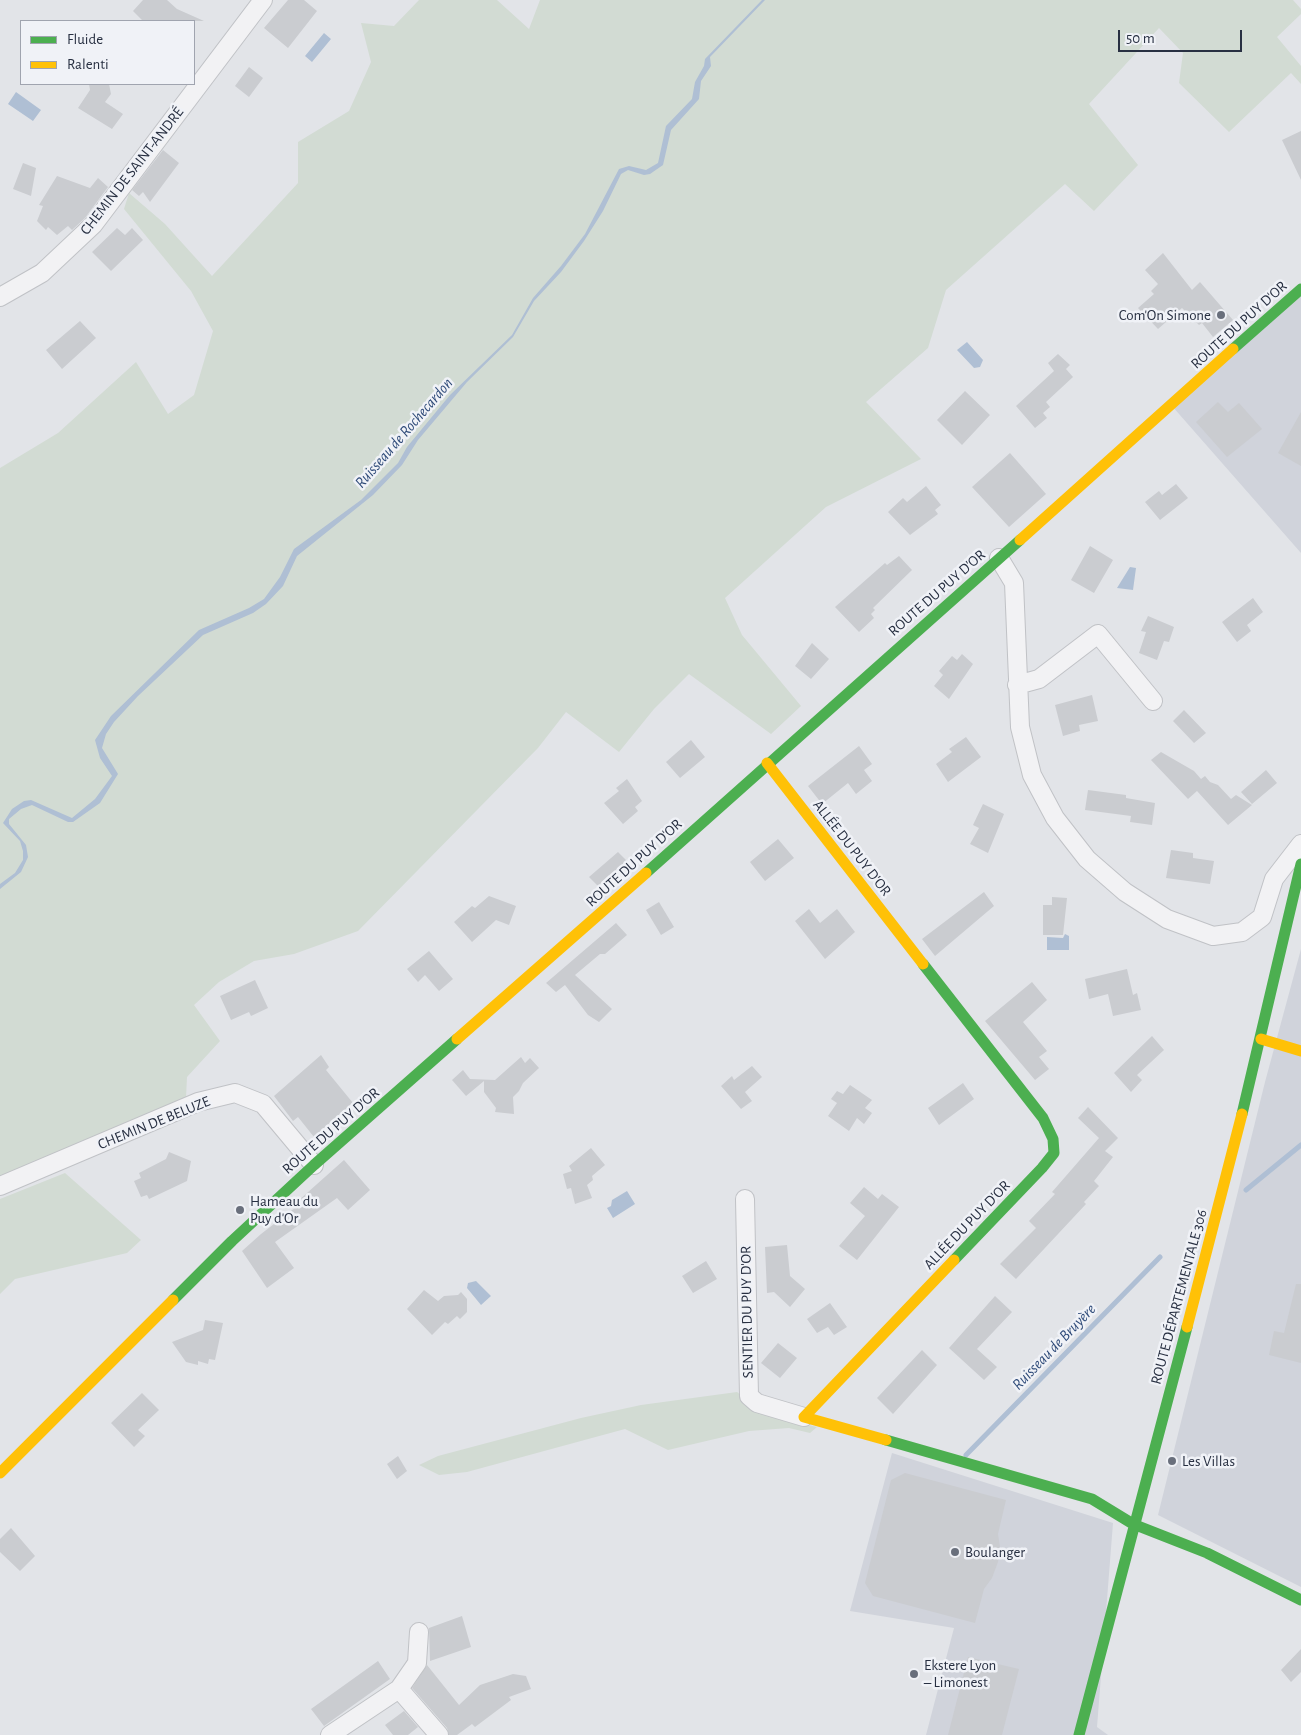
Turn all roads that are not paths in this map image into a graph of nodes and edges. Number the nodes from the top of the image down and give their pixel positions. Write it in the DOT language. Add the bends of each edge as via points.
graph roads {
  1 [pos="263,0"];
  2 [pos="1301,289"];
  3 [pos="0,298"];
  4 [pos="999,558"];
  5 [pos="1017,685"];
  6 [pos="1153,701"];
  7 [pos="767,763"];
  8 [pos="1301,844"];
  9 [pos="1301,864"];
  10 [pos="1261,1039"];
  11 [pos="1301,1052"];
  12 [pos="314,1165"];
  13 [pos="0,1186"];
  14 [pos="745,1199"];
  15 [pos="804,1417"];
  16 [pos="0,1473"];
  17 [pos="1133,1524"];
  18 [pos="1301,1600"];
  19 [pos="419,1632"];
  20 [pos="399,1689"];
  21 [pos="330,1735"];
  22 [pos="439,1735"];
  23 [pos="1079,1735"];
  1 -- 3 [label="street, CHEMIN DE SAINT-ANDRÉ" via="93,225 42,273"];
  2 -- 4 [label="main road, ROUTE DU PUY D'OR"];
  4 -- 5 [label="street" via="1014,583"];
  4 -- 7 [label="main road, ROUTE DU PUY D'OR"];
  5 -- 6 [label="street" via="1039,680 1098,634"];
  5 -- 8 [label="street" via="1020,727 1032,775 1055,818 1087,859 1125,892 1167,919 1213,936 1242,932 1262,917 1274,879"];
  7 -- 12 [label="main road, ROUTE DU PUY D'OR"];
  7 -- 15 [label="main road, ALLÉE DU PUY D'OR" via="1043,1118 1053,1139 1054,1153"];
  9 -- 10 [label="main road, ROUTE DÉPARTEMENTALE 306"];
  10 -- 11 [label="main road"];
  10 -- 17 [label="main road, ROUTE DÉPARTEMENTALE 306"];
  12 -- 13 [label="street, CHEMIN DE BELUZE" via="263,1104 235,1093 198,1102"];
  12 -- 16 [label="main road, ROUTE DU PUY D'OR" via="232,1241"];
  14 -- 15 [label="street, SENTIER DU PUY D'OR" via="749,1396 757,1403"];
  15 -- 17 [label="main road" via="1092,1499"];
  17 -- 18 [label="main road" via="1207,1553"];
  17 -- 23 [label="main road, ROUTE DÉPARTEMENTALE 306"];
  19 -- 20 [label="street" via="417,1662"];
  20 -- 21 [label="street"];
  20 -- 22 [label="street"];
}
